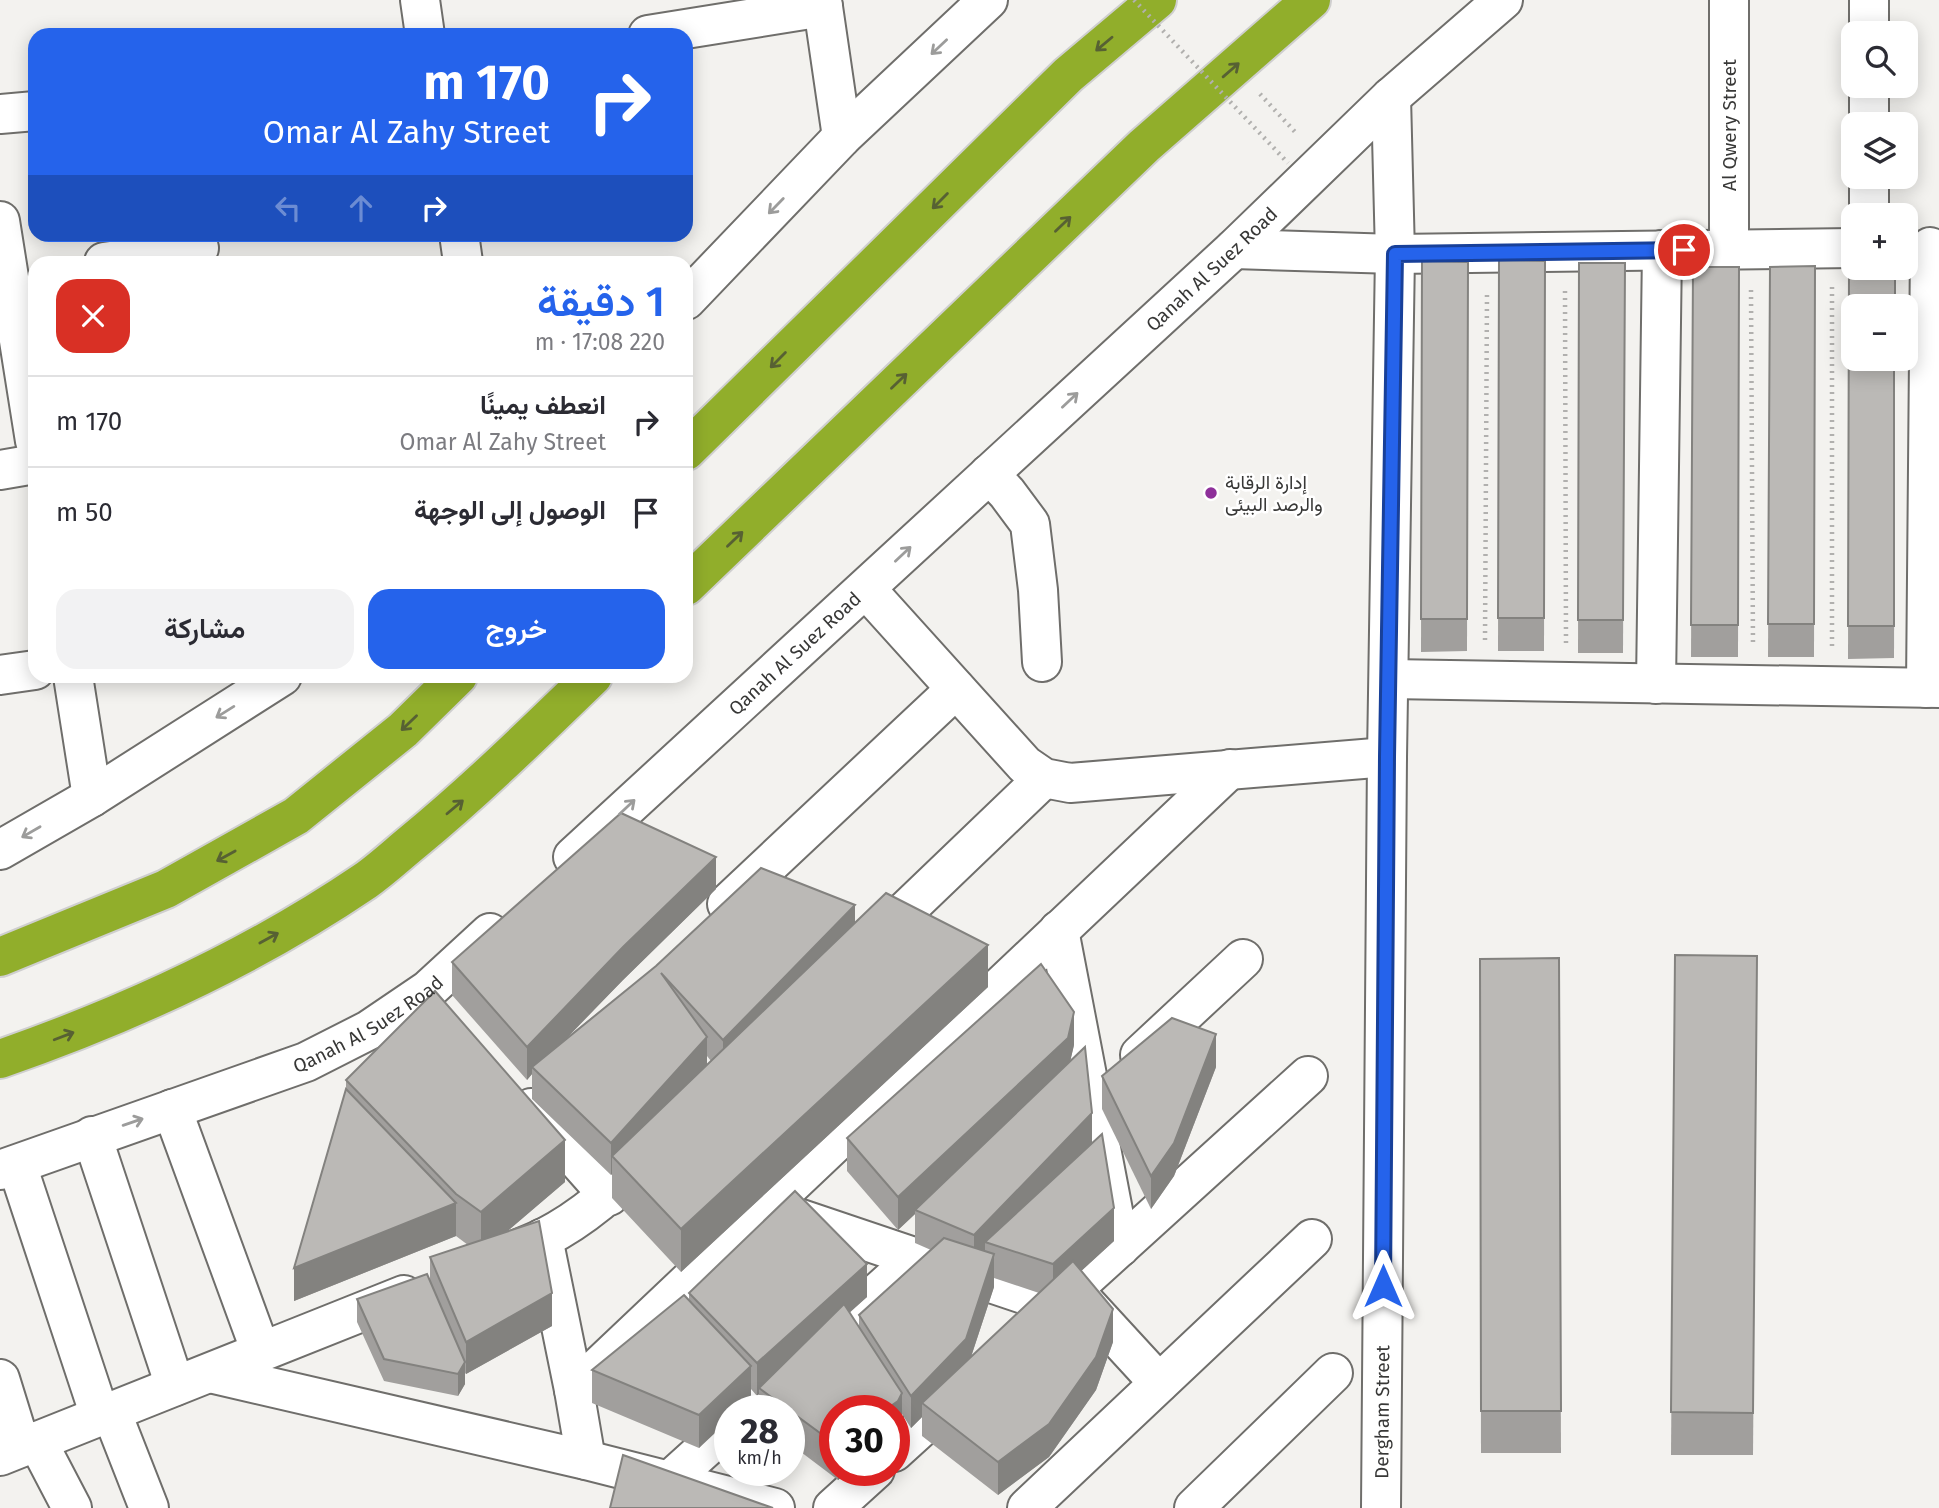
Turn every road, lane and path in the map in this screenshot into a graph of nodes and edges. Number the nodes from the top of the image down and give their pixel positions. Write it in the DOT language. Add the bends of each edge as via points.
graph roads {
  1 [pos="420,0"];
  2 [pos="988,0"];
  3 [pos="1134,0"];
  4 [pos="1157,0"];
  5 [pos="1311,0"];
  6 [pos="1503,0"];
  7 [pos="1729,0"];
  8 [pos="1869,0"];
  9 [pos="822,3"];
  10 [pos="1869,21"];
  11 [pos="424,28"];
  12 [pos="687,28"];
  13 [pos="1234,67"];
  14 [pos="1391,97"];
  15 [pos="28,112"];
  16 [pos="0,114"];
  17 [pos="842,137"];
  18 [pos="1326,161"];
  19 [pos="1288,163"];
  20 [pos="1925,247"];
  21 [pos="199,248"];
  22 [pos="1841,248"];
  23 [pos="1234,249"];
  24 [pos="1740,249"];
  25 [pos="1662,250"];
  26 [pos="1565,251"];
  27 [pos="1487,252"];
  28 [pos="10,254"];
  29 [pos="1395,254"];
  30 [pos="153,256"];
  31 [pos="1841,280"];
  32 [pos="693,293"];
  33 [pos="28,389"];
  34 [pos="693,444"];
  35 [pos="28,465"];
  36 [pos="0,470"];
  37 [pos="989,474"];
  38 [pos="693,579"];
  39 [pos="866,589"];
  40 [pos="1042,662"];
  41 [pos="28,671"];
  42 [pos="0,675"];
  43 [pos="1388,679"];
  44 [pos="1485,680"];
  45 [pos="1566,682"];
  46 [pos="74,683"];
  47 [pos="271,683"];
  48 [pos="451,683"];
  49 [pos="586,683"];
  50 [pos="1656,684"];
  51 [pos="1754,685"];
  52 [pos="1832,686"];
  53 [pos="1932,688"];
  54 [pos="956,689"];
  55 [pos="1387,757"];
  56 [pos="1230,769"];
  57 [pos="1044,778"];
  58 [pos="92,797"];
  59 [pos="0,850"];
  60 [pos="553,876"];
  61 [pos="512,912"];
  62 [pos="704,927"];
  63 [pos="1059,930"];
  64 [pos="0,957"];
  65 [pos="1243,959"];
  66 [pos="853,961"];
  67 [pos="428,990"];
  68 [pos="454,1020"];
  69 [pos="0,1059"];
  70 [pos="1308,1076"];
  71 [pos="1088,1082"];
  72 [pos="523,1085"];
  73 [pos="1055,1092"];
  74 [pos="172,1109"];
  75 [pos="677,1130"];
  76 [pos="92,1136"];
  77 [pos="1101,1150"];
  78 [pos="9,1168"];
  79 [pos="1073,1178"];
  80 [pos="608,1196"];
  81 [pos="767,1208"];
  82 [pos="543,1238"];
  83 [pos="1312,1239"];
  84 [pos="906,1243"];
  85 [pos="1120,1247"];
  86 [pos="1064,1297"];
  87 [pos="1026,1333"];
  88 [pos="261,1352"];
  89 [pos="985,1369"];
  90 [pos="210,1373"];
  91 [pos="1333,1373"];
  92 [pos="0,1379"];
  93 [pos="1159,1383"];
  94 [pos="175,1386"];
  95 [pos="575,1391"];
  96 [pos="761,1395"];
  97 [pos="106,1414"];
  98 [pos="910,1437"];
  99 [pos="714,1440"];
  100 [pos="19,1448"];
  101 [pos="586,1460"];
  102 [pos="668,1482"];
  103 [pos="857,1486"];
  104 [pos="72,1508"];
  105 [pos="149,1508"];
  106 [pos="775,1508"];
  107 [pos="833,1508"];
  108 [pos="1027,1508"];
  109 [pos="1194,1508"];
  110 [pos="1381,1508"];
  1 -- 11 [label="street"];
  2 -- 17 [label="street, one-way"];
  3 -- 19 [label="path, bridge"];
  4 -- 34 [label="highway, one-way" via="1068,75"];
  5 -- 13 [label="highway"];
  6 -- 14 [label="street, Qanah Al Suez Road"];
  7 -- 24 [label="street, Al Qwery Street"];
  8 -- 10 [label="street"];
  9 -- 12 [label="street"];
  9 -- 17 [label="street"];
  13 -- 18 [label="path"];
  38 -- 13 [label="highway, one-way" via="1144,146"];
  14 -- 18 [label="street, Qanah Al Suez Road"];
  14 -- 29 [label="street, Dergham Street"];
  15 -- 16 [label="street"];
  17 -- 32 [label="street, one-way"];
  18 -- 23 [label="street, Qanah Al Suez Road"];
  20 -- 53 [label="street"];
  21 -- 30 [label="street"];
  22 -- 24 [label="street"];
  23 -- 29 [label="street"];
  37 -- 23 [label="street, Qanah Al Suez Road, one-way"];
  24 -- 25 [label="street"];
  24 -- 51 [label="path"];
  25 -- 26 [label="street"];
  25 -- 50 [label="street"];
  26 -- 27 [label="street"];
  26 -- 45 [label="path"];
  27 -- 29 [label="street"];
  27 -- 44 [label="path"];
  28 -- 33 [label="street"];
  29 -- 43 [label="street, Dergham Street"];
  31 -- 52 [label="path"];
  35 -- 36 [label="street"];
  39 -- 37 [label="street, Qanah Al Suez Road, one-way"];
  37 -- 40 [label="street" via="1030,524"];
  39 -- 54 [label="street"];
  60 -- 39 [label="street, Qanah Al Suez Road, one-way"];
  41 -- 42 [label="street"];
  43 -- 44 [label="street"];
  43 -- 55 [label="street, Dergham Street"];
  44 -- 45 [label="street"];
  45 -- 50 [label="street"];
  46 -- 58 [label="street"];
  47 -- 58 [label="street, one-way"];
  48 -- 64 [label="highway, one-way" via="403,730 296,816 166,889"];
  69 -- 49 [label="highway, one-way" via="65,1036 205,974 366,880 462,802"];
  50 -- 51 [label="street"];
  51 -- 52 [label="street"];
  52 -- 53 [label="street"];
  54 -- 57 [label="street" via="1025,765"];
  54 -- 62 [label="street"];
  55 -- 56 [label="street"];
  55 -- 110 [label="street, Dergham Street"];
  56 -- 57 [label="street" via="1070,783"];
  56 -- 63 [label="street"];
  57 -- 66 [label="street"];
  58 -- 59 [label="street, one-way"];
  61 -- 67 [label="street, Qanah Al Suez Road"];
  63 -- 71 [label="street"];
  63 -- 81 [label="street"];
  65 -- 71 [label="street"];
  67 -- 68 [label="street"];
  67 -- 74 [label="street, Qanah Al Suez Road" via="369,1030 306,1062"];
  70 -- 85 [label="street"];
  71 -- 73 [label="street"];
  71 -- 77 [label="street"];
  72 -- 80 [label="street"];
  76 -- 74 [label="street, Qanah Al Suez Road, one-way"];
  74 -- 88 [label="street"];
  75 -- 80 [label="street"];
  76 -- 78 [label="street, Qanah Al Suez Road"];
  76 -- 94 [label="street"];
  77 -- 79 [label="street"];
  77 -- 85 [label="street"];
  78 -- 97 [label="street"];
  80 -- 82 [label="street"];
  81 -- 84 [label="street"];
  81 -- 95 [label="street"];
  82 -- 88 [label="street"];
  82 -- 95 [label="street"];
  83 -- 93 [label="street"];
  84 -- 86 [label="street" via="984,1264"];
  84 -- 96 [label="street"];
  85 -- 86 [label="street"];
  86 -- 87 [label="street"];
  86 -- 93 [label="street"];
  88 -- 90 [label="street"];
  89 -- 98 [label="street"];
  90 -- 94 [label="street"];
  90 -- 101 [label="street"];
  91 -- 109 [label="street"];
  92 -- 100 [label="street"];
  93 -- 108 [label="street"];
  94 -- 97 [label="street"];
  95 -- 101 [label="street"];
  97 -- 100 [label="street"];
  97 -- 105 [label="street"];
  99 -- 102 [label="street"];
  100 -- 104 [label="street"];
  101 -- 102 [label="street"];
  102 -- 106 [label="street"];
  103 -- 107 [label="street"];
}
